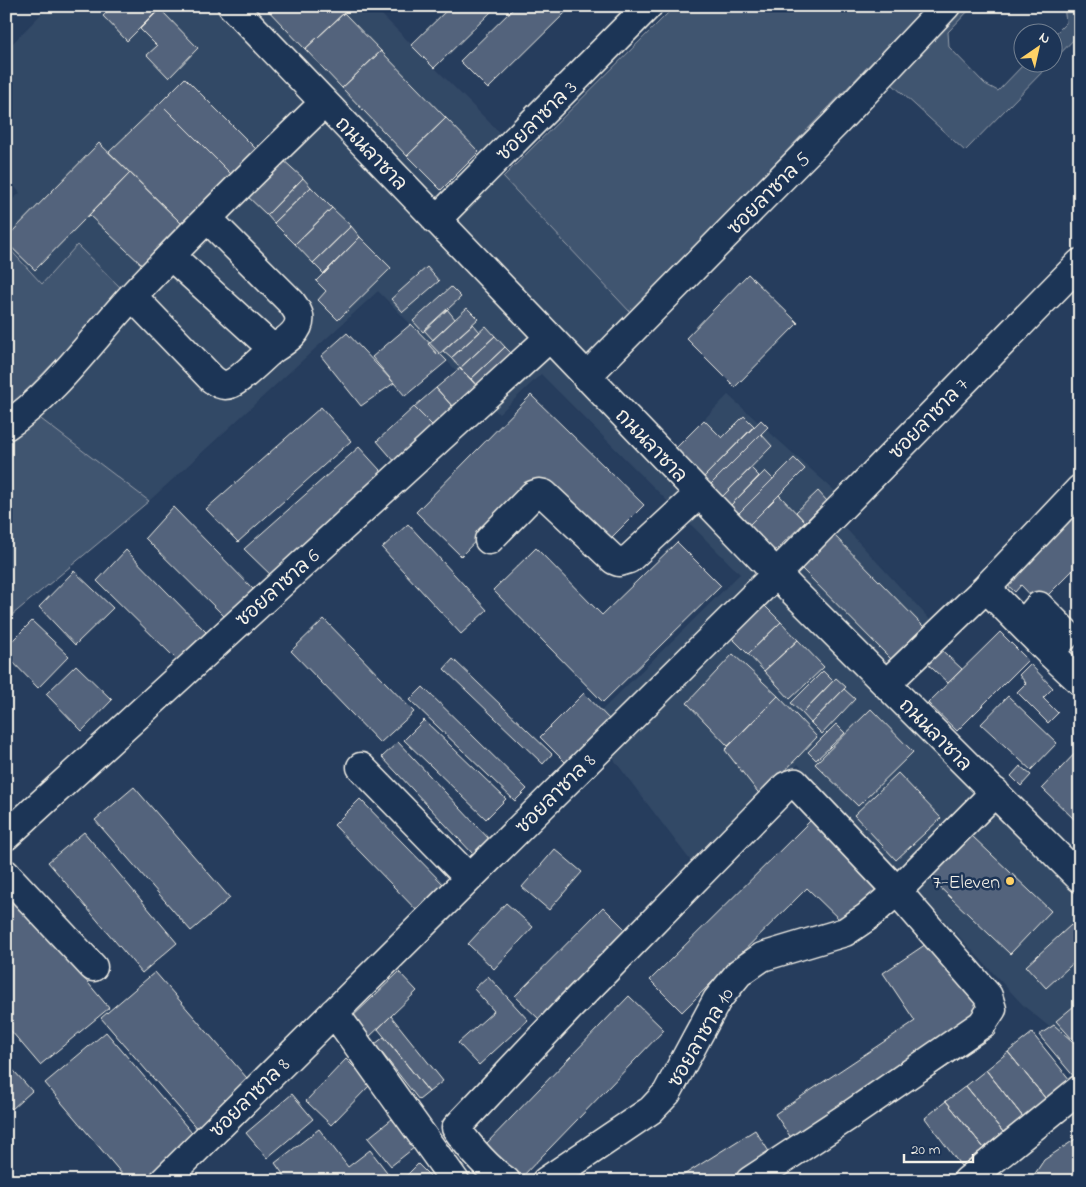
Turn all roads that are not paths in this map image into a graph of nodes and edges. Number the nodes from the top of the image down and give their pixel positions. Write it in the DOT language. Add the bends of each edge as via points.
graph roads {
  1 [pos="232,6"];
  2 [pos="946,6"];
  3 [pos="635,11"];
  4 [pos="324,103"];
  5 [pos="207,218"];
  6 [pos="436,220"];
  7 [pos="171,256"];
  8 [pos="1080,263"];
  9 [pos="132,296"];
  10 [pos="549,338"];
  11 [pos="273,349"];
  12 [pos="586,377"];
  13 [pos="6,426"];
  14 [pos="1080,489"];
  15 [pos="699,494"];
  16 [pos="489,540"];
  17 [pos="776,574"];
  18 [pos="986,588"];
  19 [pos="1080,681"];
  20 [pos="886,684"];
  21 [pos="361,766"];
  22 [pos="995,792"];
  23 [pos="6,836"];
  24 [pos="1075,865"];
  25 [pos="6,874"];
  26 [pos="469,878"];
  27 [pos="897,891"];
  28 [pos="93,967"];
  29 [pos="334,1012"];
  30 [pos="1080,1089"];
  31 [pos="164,1181"];
  32 [pos="455,1181"];
  33 [pos="506,1181"];
  34 [pos="546,1181"];
  35 [pos="750,1181"];
  36 [pos="967,1181"];
  1 -- 4 [label="street, ถนนลาซาล"];
  2 -- 12 [label="street, ซอยลาซาล 5" via="835,124"];
  3 -- 6 [label="street, ซอยลาซาล 3"];
  4 -- 5 [label="street"];
  4 -- 6 [label="street, ถนนลาซาล"];
  5 -- 7 [label="street"];
  5 -- 11 [label="street" via="292,302 299,315 299,325"];
  6 -- 10 [label="street, ถนนลาซาล"];
  7 -- 9 [label="street"];
  7 -- 11 [label="street"];
  8 -- 17 [label="street, ซอยลาซาล 7"];
  9 -- 11 [label="street" via="221,385 237,380"];
  9 -- 13 [label="street" via="63,374 22,415"];
  10 -- 12 [label="street, ถนนลาซาล"];
  10 -- 23 [label="street, ซอยลาซาล 6"];
  12 -- 15 [label="street, ถนนลาซาล"];
  14 -- 18 [label="street"];
  15 -- 16 [label="street" via="624,562 614,560 544,494 538,493"];
  15 -- 17 [label="street, ถนนลาซาล"];
  17 -- 20 [label="street, ถนนลาซาล"];
  17 -- 26 [label="street, ซอยลาซาล 8"];
  18 -- 19 [label="street" via="1023,625 1039,606 1067,634 1048,652"];
  18 -- 20 [label="street"];
  20 -- 22 [label="street, ถนนลาซาล"];
  21 -- 26 [label="street"];
  22 -- 24 [label="street, ถนนลาซาล"];
  22 -- 27 [label="street, ซอยลาซาล 10"];
  25 -- 28 [label="street"];
  26 -- 29 [label="street, ซอยลาซาล 8"];
  27 -- 33 [label="street" via="795,783 786,786 456,1128 469,1146"];
  27 -- 34 [label="street, ซอยลาซาล 10" via="845,932 762,957 739,973 718,1000 667,1093 650,1110"];
  27 -- 35 [label="street" via="988,996 992,1009 982,1024"];
  29 -- 31 [label="street, ซอยลาซาล 8"];
  29 -- 32 [label="street"];
  30 -- 36 [label="street"];
}
